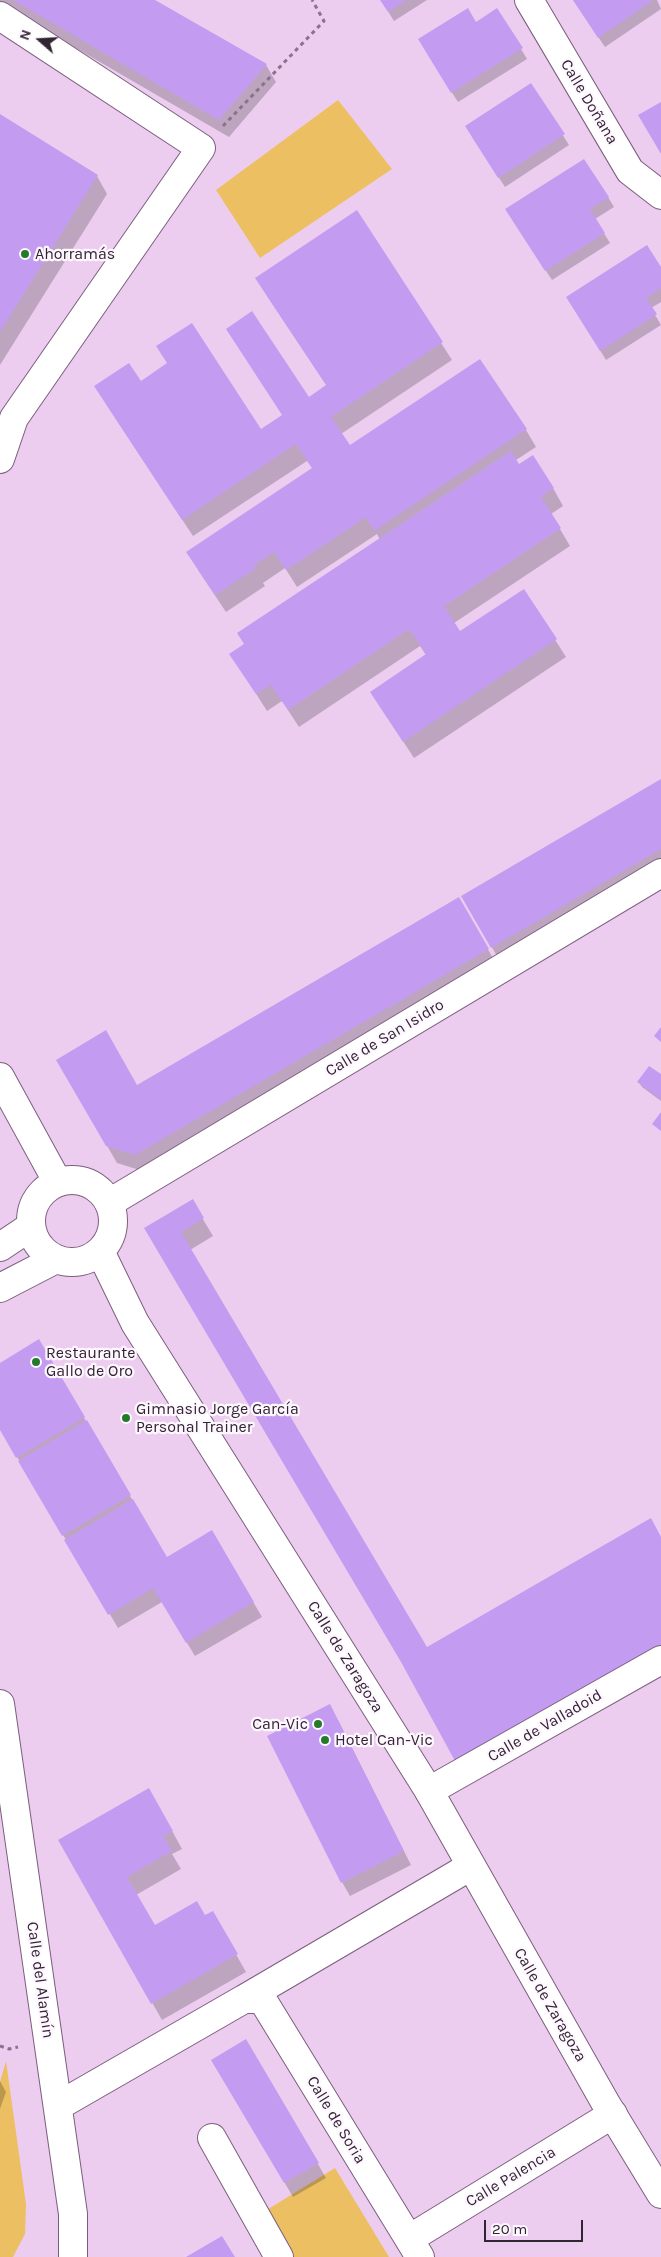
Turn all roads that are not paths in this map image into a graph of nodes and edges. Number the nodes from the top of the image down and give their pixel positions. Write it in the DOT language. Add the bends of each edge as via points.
graph roads {
  1 [pos="529,0"];
  2 [pos="0,16"];
  3 [pos="661,195"];
  4 [pos="0,459"];
  5 [pos="661,872"];
  6 [pos="0,1077"];
  7 [pos="56,1181"];
  8 [pos="109,1203"];
  9 [pos="30,1227"];
  10 [pos="0,1247"];
  11 [pos="100,1251"];
  12 [pos="56,1260"];
  13 [pos="0,1288"];
  14 [pos="661,1660"];
  15 [pos="0,1704"];
  16 [pos="429,1792"];
  17 [pos="471,1866"];
  18 [pos="244,1999"];
  19 [pos="58,2106"];
  20 [pos="613,2114"];
  21 [pos="212,2138"];
  22 [pos="661,2194"];
  23 [pos="415,2248"];
  24 [pos="73,2257"];
  25 [pos="279,2257"];
  1 -- 3 [label="street, Calle Doñana" via="630,171"];
  2 -- 4 [label="street" via="201,148 14,418"];
  5 -- 8 [label="street, Calle de San Isidro"];
  6 -- 7 [label="street"];
  7 -- 8 [label="street" via="77,1179 96,1187"];
  7 -- 9 [label="street" via="41,1192 32,1208"];
  8 -- 11 [label="street" via="113,1220 110,1237"];
  9 -- 10 [label="street"];
  9 -- 12 [label="street" via="39,1247"];
  11 -- 12 [label="street" via="87,1260"];
  11 -- 16 [label="street, Calle de Zaragoza" via="135,1323"];
  12 -- 13 [label="street"];
  14 -- 16 [label="street, Calle de Valladoid"];
  15 -- 19 [label="street, Calle del Alamín"];
  16 -- 17 [label="street, Calle de Zaragoza"];
  17 -- 18 [label="street"];
  17 -- 20 [label="street, Calle de Zaragoza"];
  18 -- 19 [label="street"];
  18 -- 23 [label="street, Calle de Soria" via="262,1999"];
  19 -- 24 [label="street, Calle del Alamín" via="73,2214"];
  20 -- 22 [label="street, Calle de Zaragoza"];
  20 -- 23 [label="street, Calle Palencia"];
  21 -- 25 [label="street"];
}
